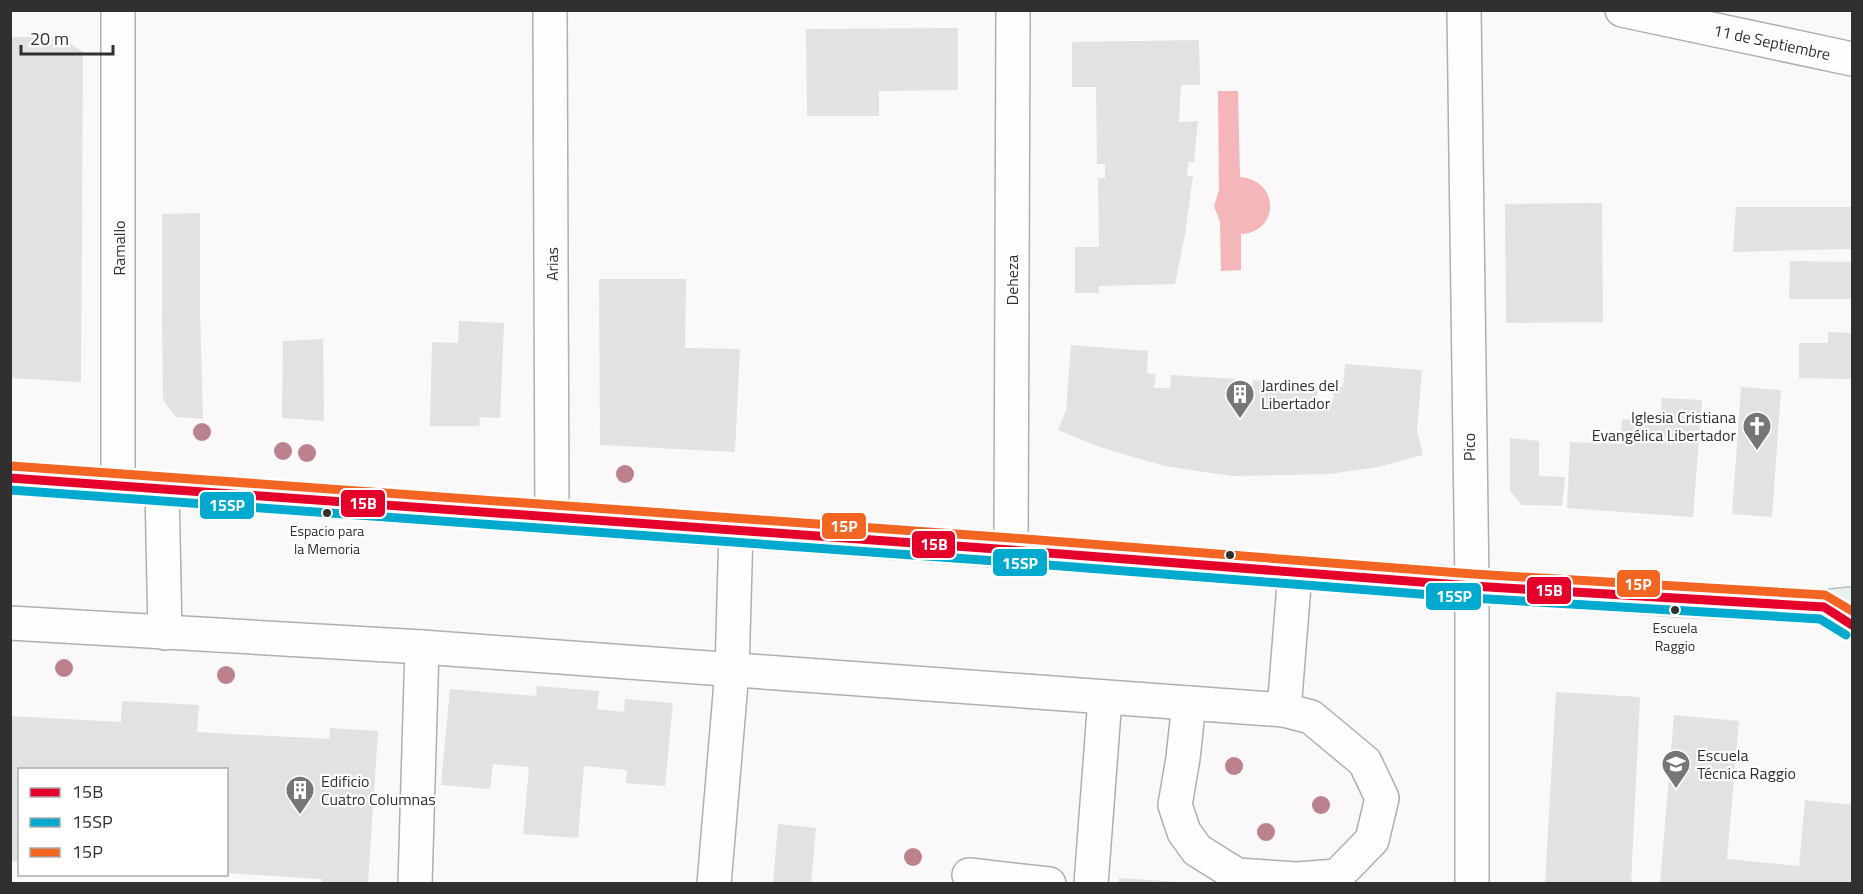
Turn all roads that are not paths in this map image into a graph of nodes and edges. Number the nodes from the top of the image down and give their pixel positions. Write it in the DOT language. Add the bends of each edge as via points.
graph roads {
  1 [pos="118,10"];
  2 [pos="550,10"];
  3 [pos="1013,10"];
  4 [pos="1464,10"];
  5 [pos="1622,10"];
  6 [pos="1852,59"];
  7 [pos="10,478"];
  8 [pos="118,485"];
  9 [pos="162,488"];
  10 [pos="552,517"];
  11 [pos="736,530"];
  12 [pos="1011,550"];
  13 [pos="1295,572"];
  14 [pos="1472,586"];
  15 [pos="1838,605"];
  16 [pos="10,623"];
  17 [pos="1852,625"];
  18 [pos="165,633"];
  19 [pos="422,647"];
  20 [pos="732,671"];
  21 [pos="1105,698"];
  22 [pos="1189,703"];
  23 [pos="1284,710"];
  24 [pos="969,875"];
  25 [pos="415,884"];
  26 [pos="714,884"];
  27 [pos="1049,884"];
  28 [pos="1090,884"];
  29 [pos="1472,884"];
  1 -- 8 [label="street, Ramallo"];
  2 -- 10 [label="street, Arias"];
  3 -- 12 [label="street, Deheza"];
  4 -- 14 [label="street, Pico"];
  5 -- 6 [label="street, 11 de Septiembre"];
  7 -- 8 [label="main road"];
  8 -- 9 [label="main road"];
  9 -- 10 [label="main road"];
  9 -- 18 [label="street"];
  10 -- 11 [label="main road"];
  11 -- 12 [label="main road"];
  11 -- 20 [label="street"];
  12 -- 13 [label="main road"];
  13 -- 14 [label="main road"];
  13 -- 23 [label="street"];
  14 -- 15 [label="main road"];
  14 -- 29 [label="street, Pico"];
  15 -- 17 [label="main road"];
  16 -- 18 [label="street"];
  18 -- 19 [label="street"];
  19 -- 20 [label="street"];
  19 -- 25 [label="street"];
  20 -- 21 [label="street"];
  20 -- 26 [label="street"];
  21 -- 22 [label="street"];
  21 -- 28 [label="street"];
  22 -- 23 [label="street"];
  22 -- 23 [label="street" via="1174,805 1184,832 1197,850 1237,875 1297,879 1337,876 1372,840 1382,798 1365,762 1311,717"];
  24 -- 27 [label="street"];
}
